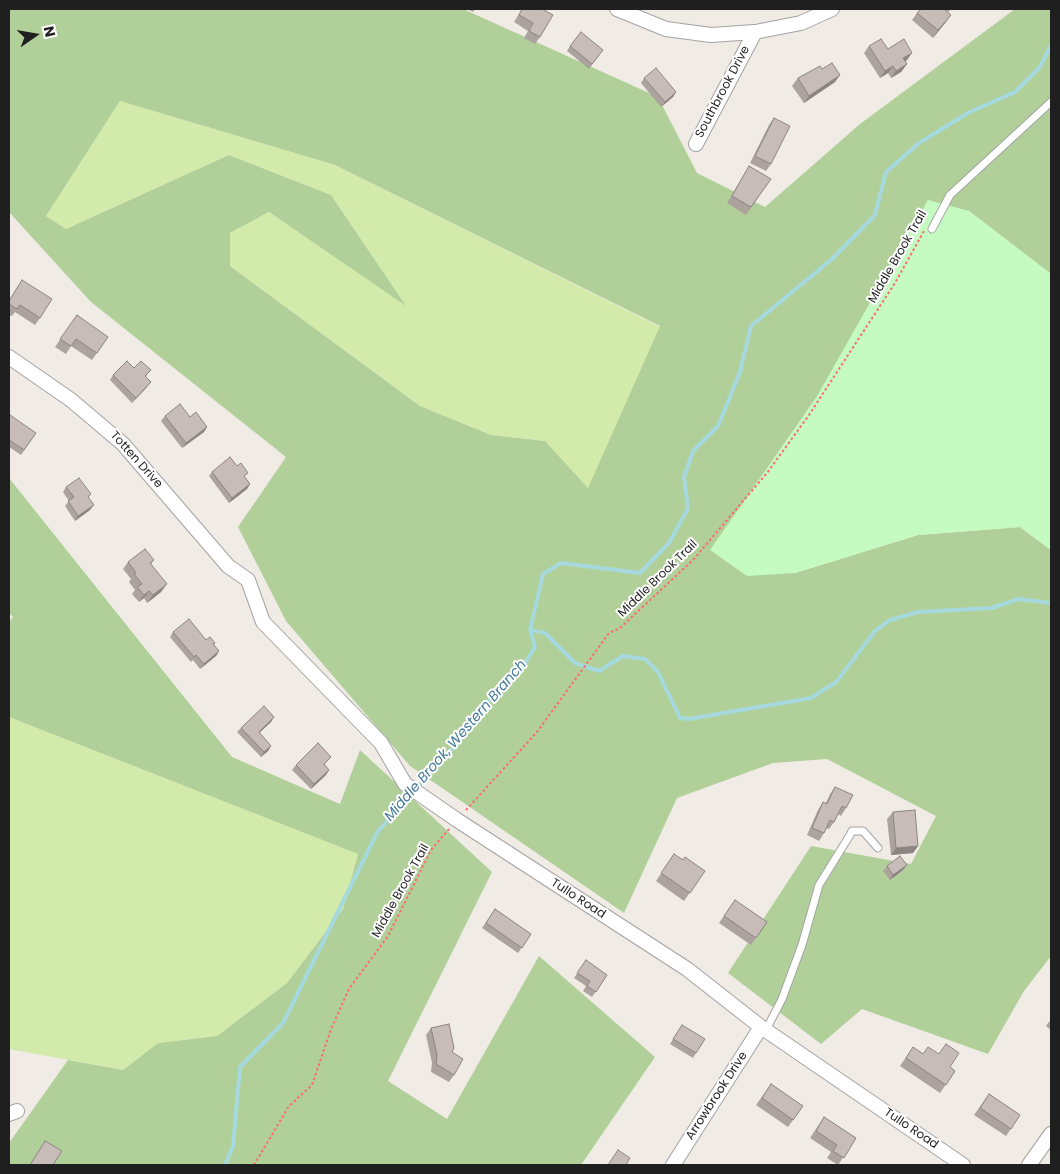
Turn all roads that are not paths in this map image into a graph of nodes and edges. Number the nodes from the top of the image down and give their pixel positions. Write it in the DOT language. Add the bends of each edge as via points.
graph roads {
  1 [pos="617,9"];
  2 [pos="832,9"];
  3 [pos="755,32"];
  4 [pos="1051,102"];
  5 [pos="696,144"];
  6 [pos="929,227"];
  7 [pos="9,357"];
  8 [pos="248,580"];
  9 [pos="878,848"];
  10 [pos="763,1028"];
  11 [pos="1051,1134"];
  12 [pos="673,1165"];
  13 [pos="963,1165"];
  14 [pos="1029,1165"];
  1 -- 3 [label="street" via="666,29 711,35"];
  2 -- 3 [label="street, Southbrook Drive" via="801,23"];
  3 -- 5 [label="street, Southbrook Drive"];
  4 -- 6 [label="lane" via="950,195"];
  7 -- 8 [label="street, Totten Drive" via="109,430 228,566"];
  8 -- 10 [label="street, Tullo Road" via="263,622 381,743 405,784 687,969"];
  9 -- 10 [label="lane" via="863,831 852,831 819,885 782,999"];
  10 -- 12 [label="street, Arrowbrook Drive"];
  10 -- 13 [label="street, Tullo Road"];
  11 -- 14 [label="street"];
}
